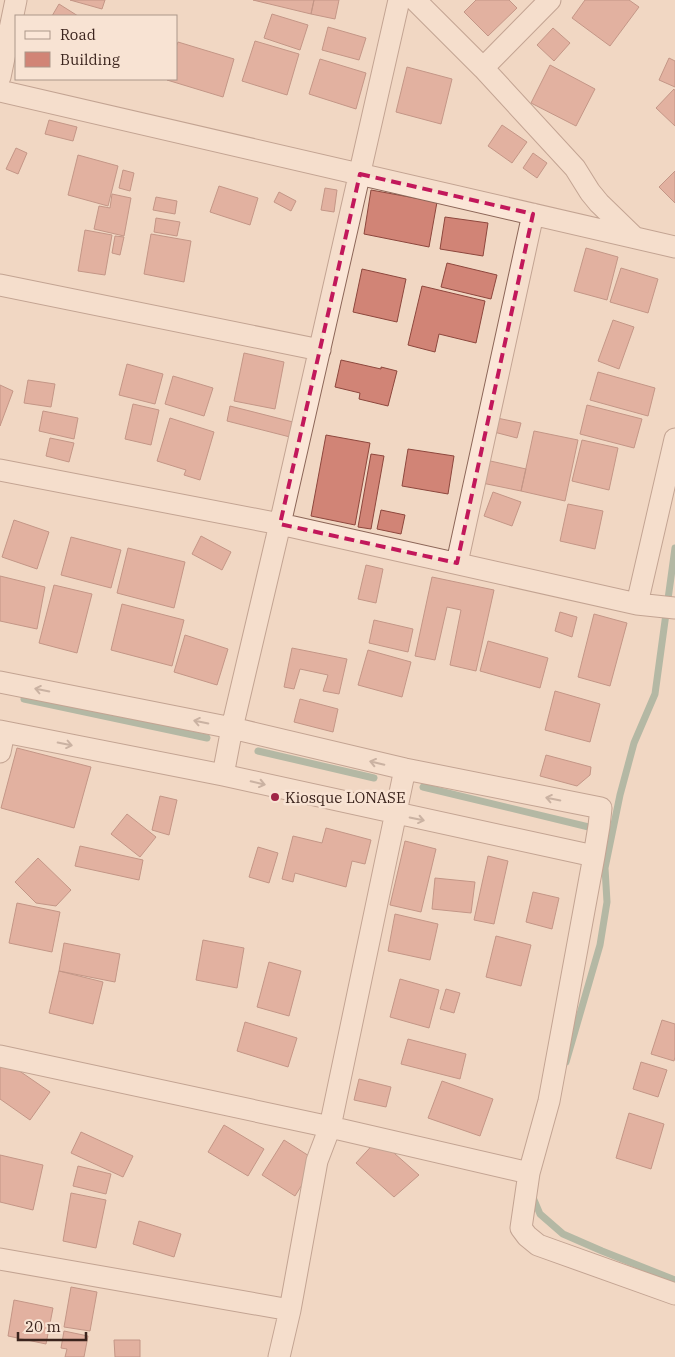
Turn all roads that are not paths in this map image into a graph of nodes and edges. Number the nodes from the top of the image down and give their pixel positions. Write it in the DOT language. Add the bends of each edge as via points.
graph roads {
  1 [pos="16,0"];
  2 [pos="399,0"];
  3 [pos="415,0"];
  4 [pos="550,0"];
  5 [pos="483,68"];
  6 [pos="0,76"];
  7 [pos="0,91"];
  8 [pos="360,174"];
  9 [pos="533,214"];
  10 [pos="634,238"];
  11 [pos="675,247"];
  12 [pos="0,285"];
  13 [pos="320,350"];
  14 [pos="675,438"];
  15 [pos="0,470"];
  16 [pos="280,524"];
  17 [pos="457,563"];
  18 [pos="637,604"];
  19 [pos="675,608"];
  20 [pos="0,682"];
  21 [pos="232,728"];
  22 [pos="1,738"];
  23 [pos="405,769"];
  24 [pos="223,776"];
  25 [pos="394,814"];
  26 [pos="594,856"];
  27 [pos="0,1056"];
  28 [pos="330,1127"];
  29 [pos="530,1174"];
  30 [pos="0,1259"];
  31 [pos="675,1294"];
  32 [pos="290,1310"];
  33 [pos="279,1357"];
  1 -- 6 [label="street"];
  2 -- 8 [label="street"];
  3 -- 5 [label="street"];
  4 -- 5 [label="street"];
  5 -- 10 [label="street" via="575,168 599,203"];
  7 -- 8 [label="street"];
  8 -- 9 [label="street"];
  8 -- 13 [label="street"];
  9 -- 10 [label="street"];
  9 -- 17 [label="street"];
  10 -- 11 [label="street"];
  12 -- 13 [label="street"];
  13 -- 16 [label="street"];
  14 -- 18 [label="street"];
  15 -- 16 [label="street"];
  16 -- 17 [label="street"];
  16 -- 21 [label="street"];
  17 -- 18 [label="street"];
  18 -- 19 [label="street"];
  21 -- 20 [label="street, one-way"];
  23 -- 21 [label="street, one-way"];
  21 -- 24 [label="street"];
  22 -- 24 [label="street, one-way"];
  23 -- 25 [label="street"];
  26 -- 23 [label="street, one-way" via="601,808"];
  24 -- 25 [label="street, one-way"];
  25 -- 26 [label="street, one-way"];
  25 -- 28 [label="street"];
  26 -- 29 [label="street" via="549,1101"];
  27 -- 28 [label="street"];
  28 -- 29 [label="street"];
  28 -- 32 [label="street" via="317,1161"];
  29 -- 31 [label="street" via="521,1228 527,1236 538,1245"];
  30 -- 32 [label="street"];
  32 -- 33 [label="street"];
}
